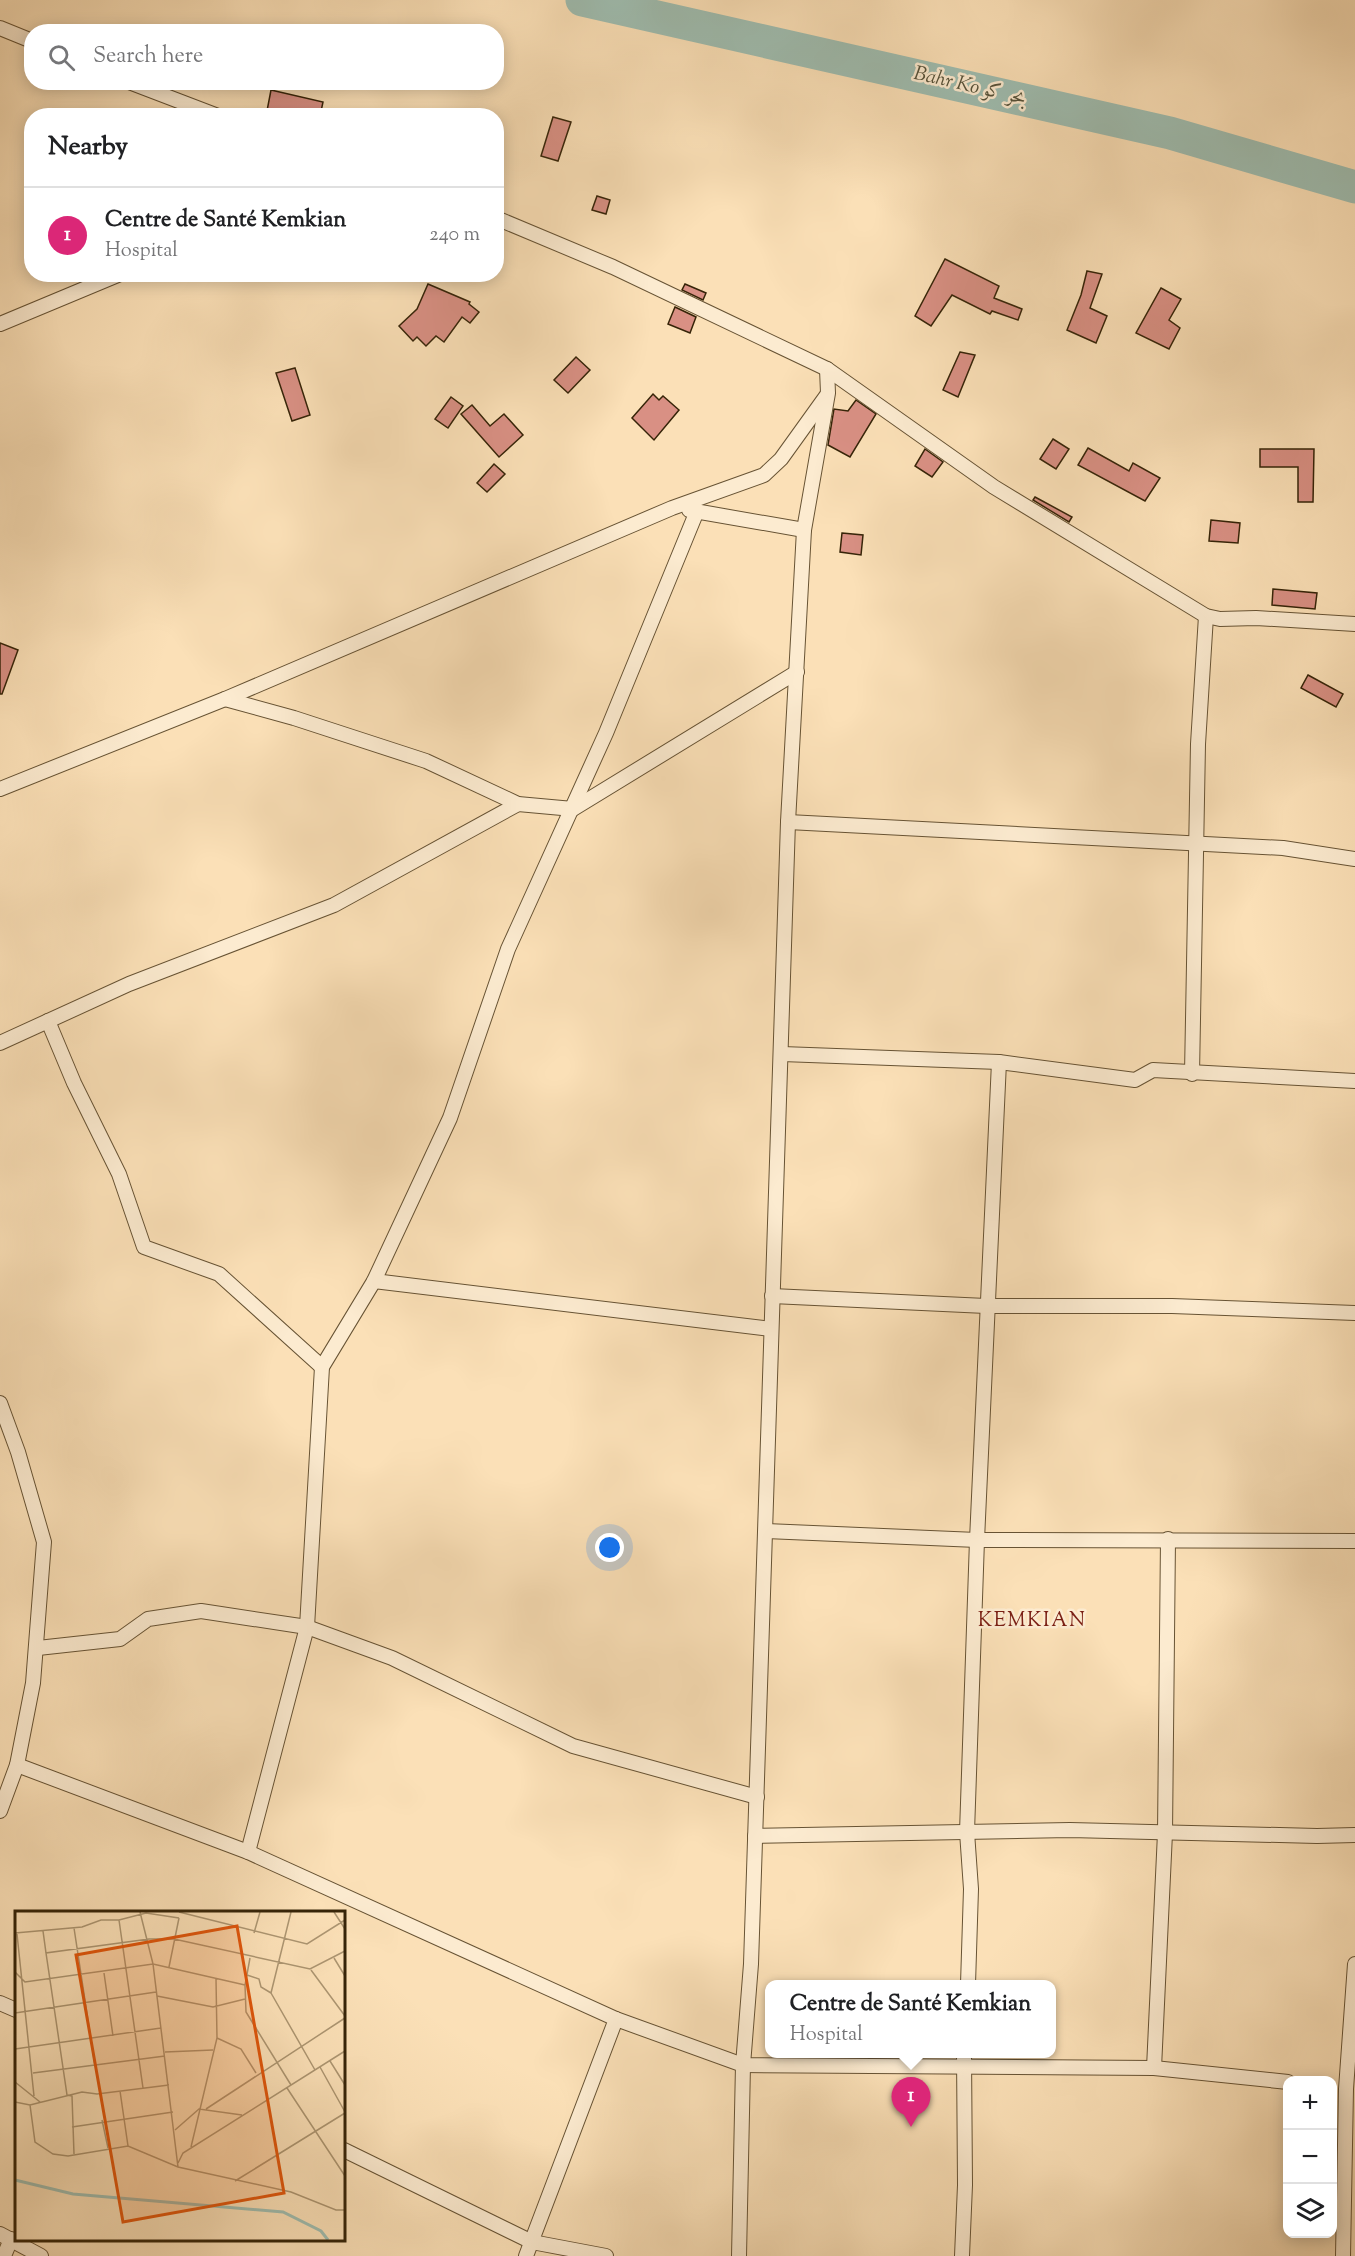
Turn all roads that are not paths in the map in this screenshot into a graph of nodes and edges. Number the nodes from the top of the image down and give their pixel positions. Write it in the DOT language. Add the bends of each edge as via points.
graph roads {
  1 [pos="0,28"];
  2 [pos="24,38"];
  3 [pos="150,90"];
  4 [pos="197,108"];
  5 [pos="504,221"];
  6 [pos="101,282"];
  7 [pos="0,324"];
  8 [pos="827,369"];
  9 [pos="828,393"];
  10 [pos="672,508"];
  11 [pos="697,511"];
  12 [pos="804,530"];
  13 [pos="1206,616"];
  14 [pos="1355,624"];
  15 [pos="797,672"];
  16 [pos="225,699"];
  17 [pos="0,789"];
  18 [pos="518,804"];
  19 [pos="573,809"];
  20 [pos="788,822"];
  21 [pos="1196,844"];
  22 [pos="1355,859"];
  23 [pos="48,1021"];
  24 [pos="0,1043"];
  25 [pos="782,1054"];
  26 [pos="999,1062"];
  27 [pos="1192,1074"];
  28 [pos="1355,1081"];
  29 [pos="374,1281"];
  30 [pos="772,1296"];
  31 [pos="986,1306"];
  32 [pos="1355,1313"];
  33 [pos="771,1329"];
  34 [pos="322,1367"];
  35 [pos="0,1403"];
  36 [pos="766,1531"];
  37 [pos="1168,1539"];
  38 [pos="977,1540"];
  39 [pos="1355,1541"];
  40 [pos="307,1627"];
  41 [pos="38,1648"];
  42 [pos="17,1765"];
  43 [pos="757,1797"];
  44 [pos="0,1812"];
  45 [pos="967,1832"];
  46 [pos="1165,1833"];
  47 [pos="1355,1835"];
  48 [pos="755,1836"];
  49 [pos="248,1852"];
  50 [pos="1355,1964"];
  51 [pos="968,1980"];
  52 [pos="0,2003"];
  53 [pos="15,2010"];
  54 [pos="616,2019"];
  55 [pos="964,2058"];
  56 [pos="744,2065"];
  57 [pos="964,2068"];
  58 [pos="1155,2068"];
  59 [pos="1283,2082"];
  60 [pos="1344,2087"];
  61 [pos="345,2150"];
  62 [pos="6,2237"];
  63 [pos="532,2242"];
  64 [pos="4,2256"];
  65 [pos="41,2256"];
  66 [pos="526,2256"];
  67 [pos="606,2256"];
  68 [pos="739,2256"];
  69 [pos="962,2256"];
  70 [pos="1343,2256"];
  1 -- 2 [label="street"];
  3 -- 4 [label="street"];
  5 -- 8 [label="street" via="613,267"];
  6 -- 7 [label="street"];
  8 -- 9 [label="street"];
  8 -- 13 [label="street" via="994,486"];
  9 -- 10 [label="street" via="782,459 764,475"];
  9 -- 12 [label="street"];
  10 -- 11 [label="street"];
  10 -- 16 [label="street"];
  11 -- 12 [label="street"];
  11 -- 19 [label="street" via="649,635"];
  12 -- 15 [label="street"];
  13 -- 14 [label="street" via="1220,620 1256,618"];
  13 -- 21 [label="street"];
  15 -- 19 [label="street"];
  15 -- 20 [label="street"];
  16 -- 17 [label="street"];
  16 -- 18 [label="street" via="426,761"];
  18 -- 19 [label="street"];
  18 -- 23 [label="street" via="334,905 129,984"];
  19 -- 29 [label="street" via="508,949 450,1118"];
  20 -- 21 [label="street"];
  20 -- 25 [label="street"];
  21 -- 22 [label="street" via="1283,848"];
  21 -- 27 [label="street"];
  23 -- 24 [label="street"];
  23 -- 34 [label="street" via="119,1174 144,1247 219,1275"];
  25 -- 26 [label="street"];
  25 -- 30 [label="street"];
  26 -- 27 [label="street" via="1135,1080 1153,1070"];
  26 -- 31 [label="street"];
  27 -- 28 [label="street"];
  29 -- 33 [label="street"];
  29 -- 34 [label="street"];
  30 -- 31 [label="street"];
  30 -- 33 [label="street"];
  31 -- 32 [label="street" via="1172,1306"];
  31 -- 38 [label="street"];
  33 -- 36 [label="street"];
  34 -- 40 [label="street"];
  35 -- 41 [label="street" via="45,1542"];
  36 -- 38 [label="street"];
  36 -- 43 [label="street"];
  37 -- 38 [label="street"];
  37 -- 39 [label="street"];
  37 -- 46 [label="street"];
  38 -- 45 [label="street"];
  40 -- 41 [label="street" via="201,1611 148,1619 120,1639"];
  40 -- 43 [label="street" via="392,1658 573,1746"];
  40 -- 49 [label="street"];
  41 -- 42 [label="street"];
  42 -- 44 [label="street"];
  42 -- 49 [label="street"];
  43 -- 48 [label="street"];
  45 -- 46 [label="street"];
  45 -- 48 [label="street"];
  45 -- 51 [label="street" via="971,1889"];
  46 -- 47 [label="street"];
  46 -- 58 [label="street"];
  48 -- 56 [label="street"];
  49 -- 54 [label="street"];
  50 -- 60 [label="street"];
  52 -- 53 [label="street"];
  54 -- 56 [label="street"];
  54 -- 63 [label="street"];
  55 -- 57 [label="street"];
  56 -- 57 [label="street"];
  56 -- 68 [label="street"];
  57 -- 58 [label="street"];
  57 -- 69 [label="street"];
  58 -- 59 [label="street"];
  60 -- 70 [label="street"];
  61 -- 63 [label="street"];
  62 -- 64 [label="street"];
  62 -- 65 [label="street"];
  63 -- 66 [label="street"];
  63 -- 67 [label="street"];
}
